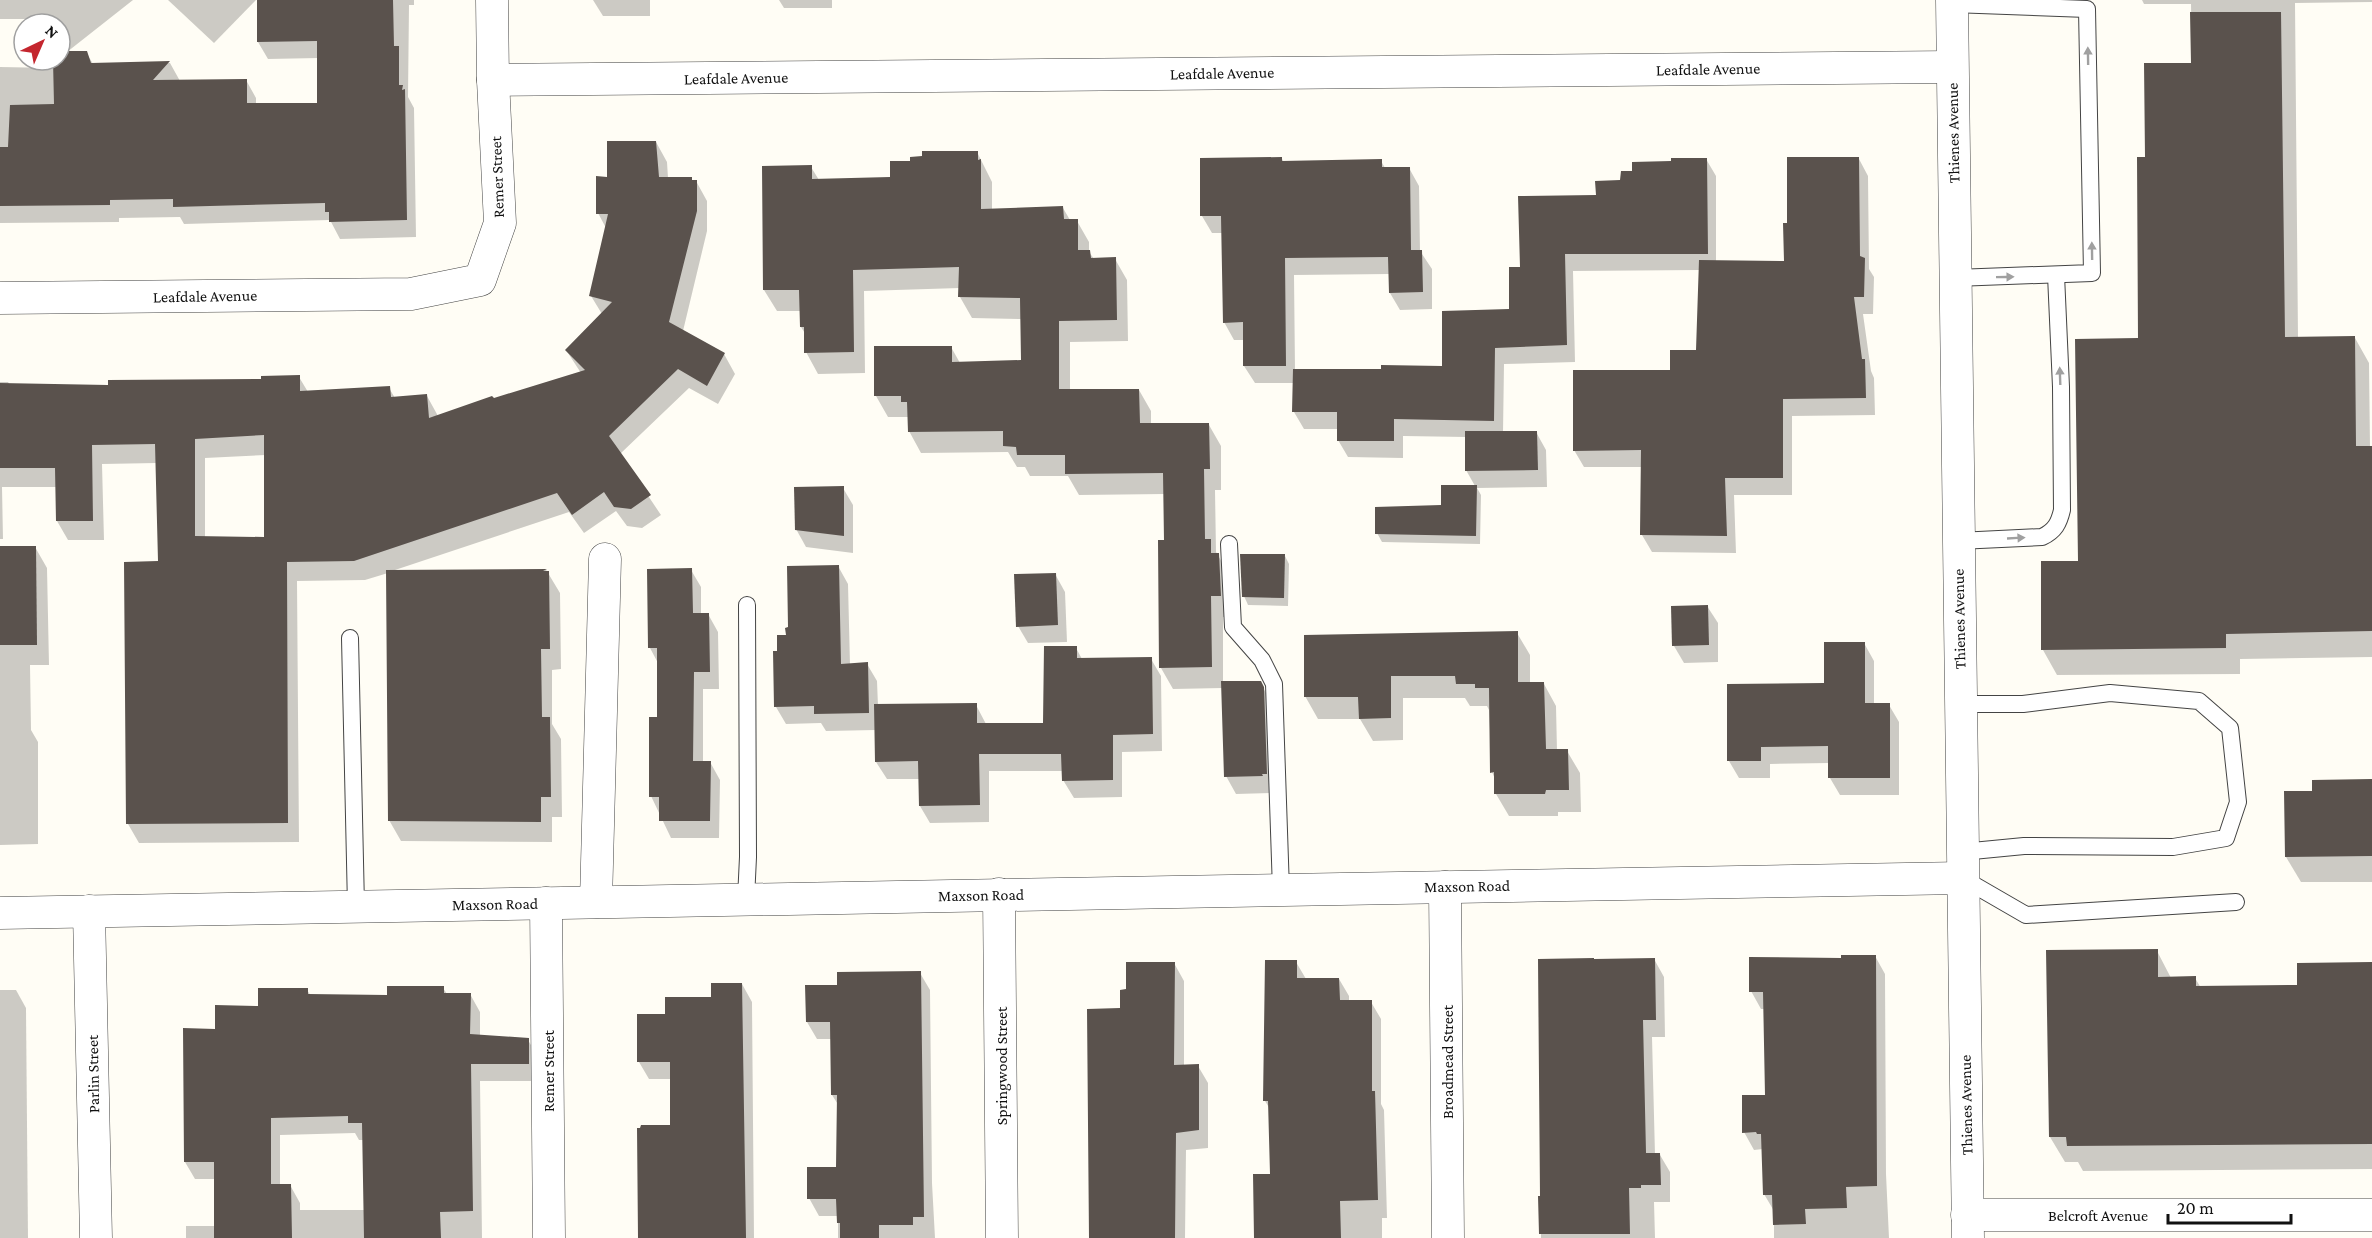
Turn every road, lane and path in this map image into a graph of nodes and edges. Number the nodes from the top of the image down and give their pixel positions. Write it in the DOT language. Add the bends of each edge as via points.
graph roads {
  1 [pos="492,0"];
  2 [pos="1952,2"];
  3 [pos="1952,67"];
  4 [pos="493,80"];
  5 [pos="2056,275"];
  6 [pos="1954,278"];
  7 [pos="411,294"];
  8 [pos="0,298"];
  9 [pos="1958,541"];
  10 [pos="1229,544"];
  11 [pos="605,560"];
  12 [pos="747,605"];
  13 [pos="350,638"];
  14 [pos="1960,704"];
  15 [pos="1962,865"];
  16 [pos="1445,887"];
  17 [pos="1281,890"];
  18 [pos="999,894"];
  19 [pos="746,899"];
  20 [pos="596,902"];
  21 [pos="2236,902"];
  22 [pos="546,903"];
  23 [pos="356,906"];
  24 [pos="90,911"];
  25 [pos="0,912"];
  26 [pos="2372,1215"];
  27 [pos="1968,1226"];
  28 [pos="96,1238"];
  29 [pos="549,1238"];
  30 [pos="1002,1238"];
  31 [pos="1448,1238"];
  1 -- 4 [label="street, Remer Street"];
  2 -- 3 [label="street, Thienes Avenue"];
  5 -- 2 [label="lane, one-way" via="2092,273 2087,9"];
  3 -- 4 [label="street, Leafdale Avenue"];
  3 -- 6 [label="street, Thienes Avenue"];
  4 -- 7 [label="street, Remer Street" via="500,223 480,280"];
  6 -- 5 [label="lane, one-way"];
  9 -- 5 [label="lane, one-way" via="2042,537 2050,534 2059,522 2061,420"];
  6 -- 9 [label="street, Thienes Avenue"];
  7 -- 8 [label="street, Leafdale Avenue"];
  9 -- 14 [label="street, Thienes Avenue"];
  10 -- 17 [label="lane" via="1233,627 1262,660 1274,684"];
  11 -- 20 [label="street"];
  12 -- 19 [label="lane"];
  13 -- 23 [label="lane"];
  14 -- 15 [label="street, Thienes Avenue"];
  14 -- 15 [label="lane" via="2023,704 2110,693 2199,701 2230,728 2238,801 2226,838 2173,847 2024,846"];
  15 -- 16 [label="street, Maxson Road"];
  15 -- 21 [label="lane" via="2025,915"];
  15 -- 27 [label="street, Thienes Avenue"];
  16 -- 17 [label="street, Maxson Road"];
  16 -- 31 [label="street, Broadmead Street"];
  17 -- 18 [label="street, Maxson Road"];
  18 -- 19 [label="street, Maxson Road"];
  18 -- 30 [label="street, Springwood Street"];
  19 -- 20 [label="street, Maxson Road"];
  20 -- 22 [label="street, Maxson Road"];
  22 -- 23 [label="street, Maxson Road"];
  22 -- 29 [label="street, Remer Street"];
  23 -- 24 [label="street, Maxson Road"];
  24 -- 25 [label="street, Maxson Road"];
  24 -- 28 [label="street, Parlin Street"];
  26 -- 27 [label="street, Belcroft Avenue"];
}
